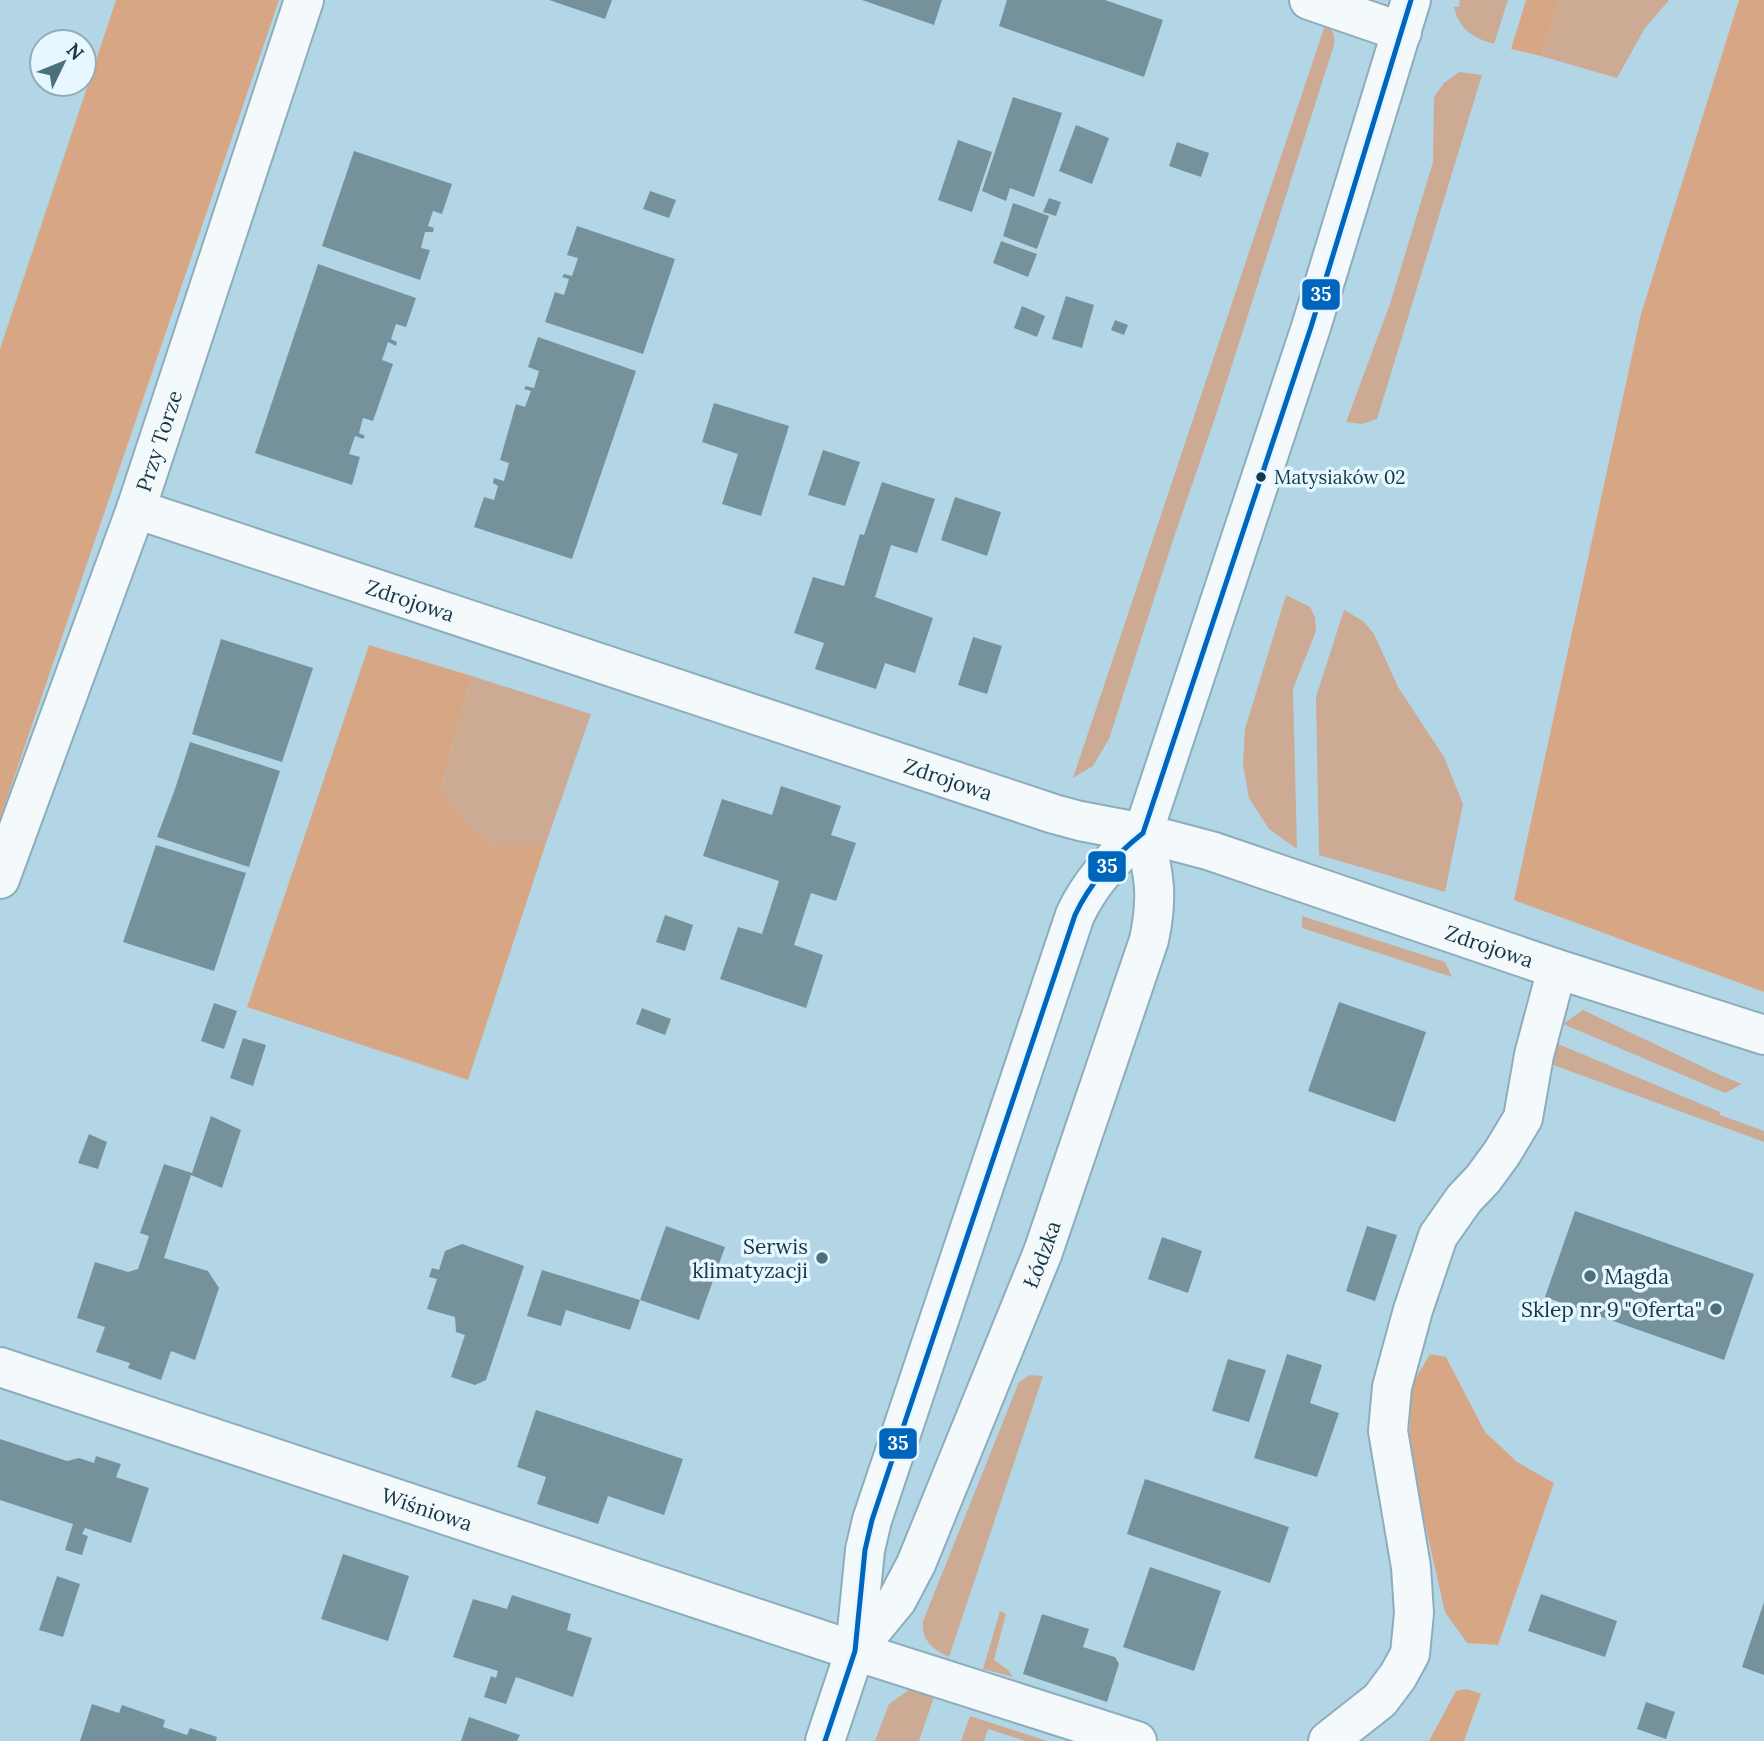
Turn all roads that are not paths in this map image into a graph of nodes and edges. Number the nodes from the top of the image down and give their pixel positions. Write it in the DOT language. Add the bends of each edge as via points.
graph roads {
  1 [pos="304,0"];
  2 [pos="1309,0"];
  3 [pos="1406,16"];
  4 [pos="136,509"];
  5 [pos="1143,833"];
  6 [pos="0,879"];
  7 [pos="1557,969"];
  8 [pos="1764,1035"];
  9 [pos="0,1367"];
  10 [pos="855,1651"];
  11 [pos="825,1741"];
  12 [pos="1137,1741"];
  13 [pos="1328,1741"];
  1 -- 4 [label="street, Przy Torze"];
  2 -- 3 [label="street"];
  3 -- 5 [label="street" via="1311,327"];
  4 -- 5 [label="street, Zdrojowa" via="1054,814"];
  4 -- 6 [label="street, Przy Torze"];
  5 -- 7 [label="street, Zdrojowa" via="1211,851"];
  5 -- 10 [label="street, Łódzka" via="1096,879 1075,915 872,1520"];
  5 -- 10 [label="street, Łódzka" via="1153,864 1155,916 1043,1252 916,1564 897,1600"];
  7 -- 8 [label="street, Zdrojowa"];
  7 -- 13 [label="street" via="1523,1118 1438,1236 1392,1387 1388,1431 1412,1579 1410,1654 1380,1700"];
  9 -- 10 [label="street, Wiśniowa"];
  10 -- 11 [label="street, Łódzka"];
  10 -- 12 [label="street, Wiśniowa"];
}
